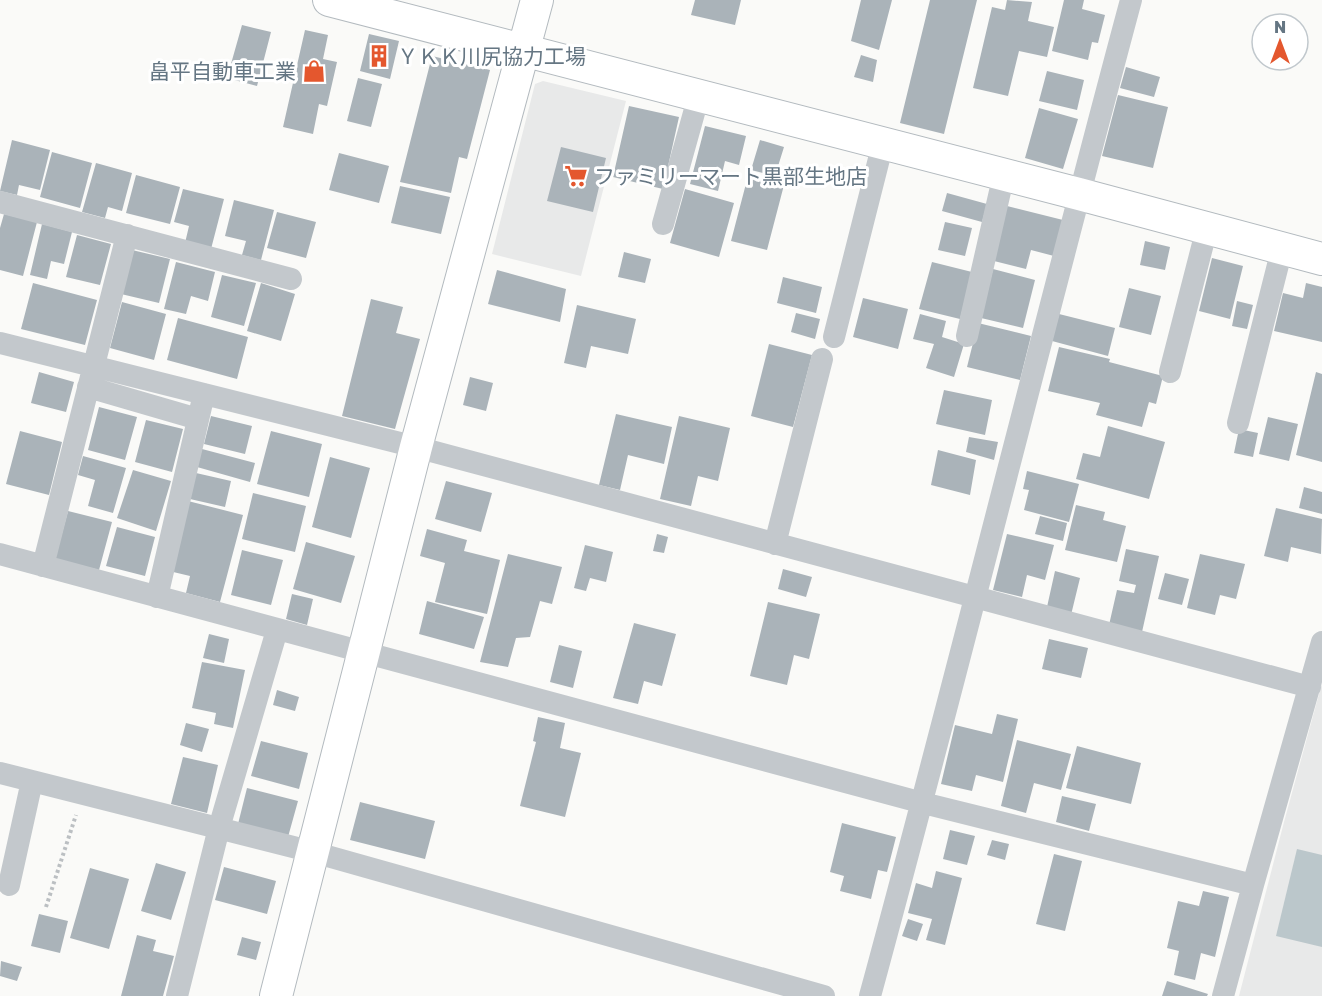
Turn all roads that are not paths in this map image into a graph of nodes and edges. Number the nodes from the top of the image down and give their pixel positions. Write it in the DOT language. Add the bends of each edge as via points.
graph roads {
  1 [pos="329,0"];
  2 [pos="537,0"];
  3 [pos="1131,0"];
  4 [pos="525,50"];
  5 [pos="699,95"];
  6 [pos="883,143"];
  7 [pos="1004,174"];
  8 [pos="1079,194"];
  9 [pos="0,202"];
  10 [pos="663,224"];
  11 [pos="1207,228"];
  12 [pos="127,235"];
  13 [pos="1282,249"];
  14 [pos="1322,260"];
  15 [pos="291,279"];
  16 [pos="967,336"];
  17 [pos="834,337"];
  18 [pos="0,343"];
  19 [pos="822,359"];
  20 [pos="1170,372"];
  21 [pos="91,377"];
  22 [pos="204,394"];
  23 [pos="198,419"];
  24 [pos="1238,423"];
  25 [pos="416,447"];
  26 [pos="775,544"];
  27 [pos="0,554"];
  28 [pos="43,566"];
  29 [pos="157,597"];
  30 [pos="975,598"];
  31 [pos="277,630"];
  32 [pos="1322,642"];
  33 [pos="365,653"];
  34 [pos="1310,687"];
  35 [pos="0,773"];
  36 [pos="32,781"];
  37 [pos="923,803"];
  38 [pos="219,828"];
  39 [pos="313,852"];
  40 [pos="9,885"];
  41 [pos="1253,885"];
  42 [pos="177,996"];
  43 [pos="276,996"];
  44 [pos="824,996"];
  45 [pos="870,996"];
  46 [pos="1223,996"];
  1 -- 4 [label="street"];
  2 -- 4 [label="street"];
  3 -- 8 [label="street"];
  4 -- 5 [label="street"];
  4 -- 25 [label="street"];
  5 -- 6 [label="street"];
  5 -- 10 [label="street"];
  6 -- 7 [label="street"];
  6 -- 17 [label="street"];
  7 -- 8 [label="street"];
  7 -- 16 [label="street"];
  8 -- 11 [label="street"];
  8 -- 30 [label="street"];
  9 -- 12 [label="street"];
  11 -- 13 [label="street"];
  11 -- 20 [label="street"];
  12 -- 15 [label="street"];
  12 -- 21 [label="street"];
  13 -- 14 [label="street"];
  13 -- 24 [label="street"];
  18 -- 21 [label="street"];
  19 -- 26 [label="street"];
  21 -- 22 [label="street"];
  21 -- 23 [label="street"];
  21 -- 28 [label="street"];
  22 -- 23 [label="street"];
  22 -- 25 [label="street"];
  23 -- 29 [label="street"];
  25 -- 26 [label="street"];
  25 -- 33 [label="street"];
  26 -- 30 [label="street"];
  27 -- 28 [label="street"];
  28 -- 29 [label="street"];
  29 -- 31 [label="street"];
  30 -- 34 [label="street"];
  30 -- 37 [label="street"];
  31 -- 33 [label="street"];
  31 -- 38 [label="street"];
  32 -- 34 [label="street"];
  33 -- 37 [label="street"];
  33 -- 39 [label="street"];
  34 -- 41 [label="street"];
  35 -- 36 [label="street"];
  36 -- 38 [label="street"];
  36 -- 40 [label="street"];
  37 -- 41 [label="street"];
  37 -- 45 [label="street"];
  38 -- 39 [label="street"];
  38 -- 42 [label="street"];
  39 -- 43 [label="street"];
  39 -- 44 [label="street"];
  41 -- 46 [label="street"];
}
